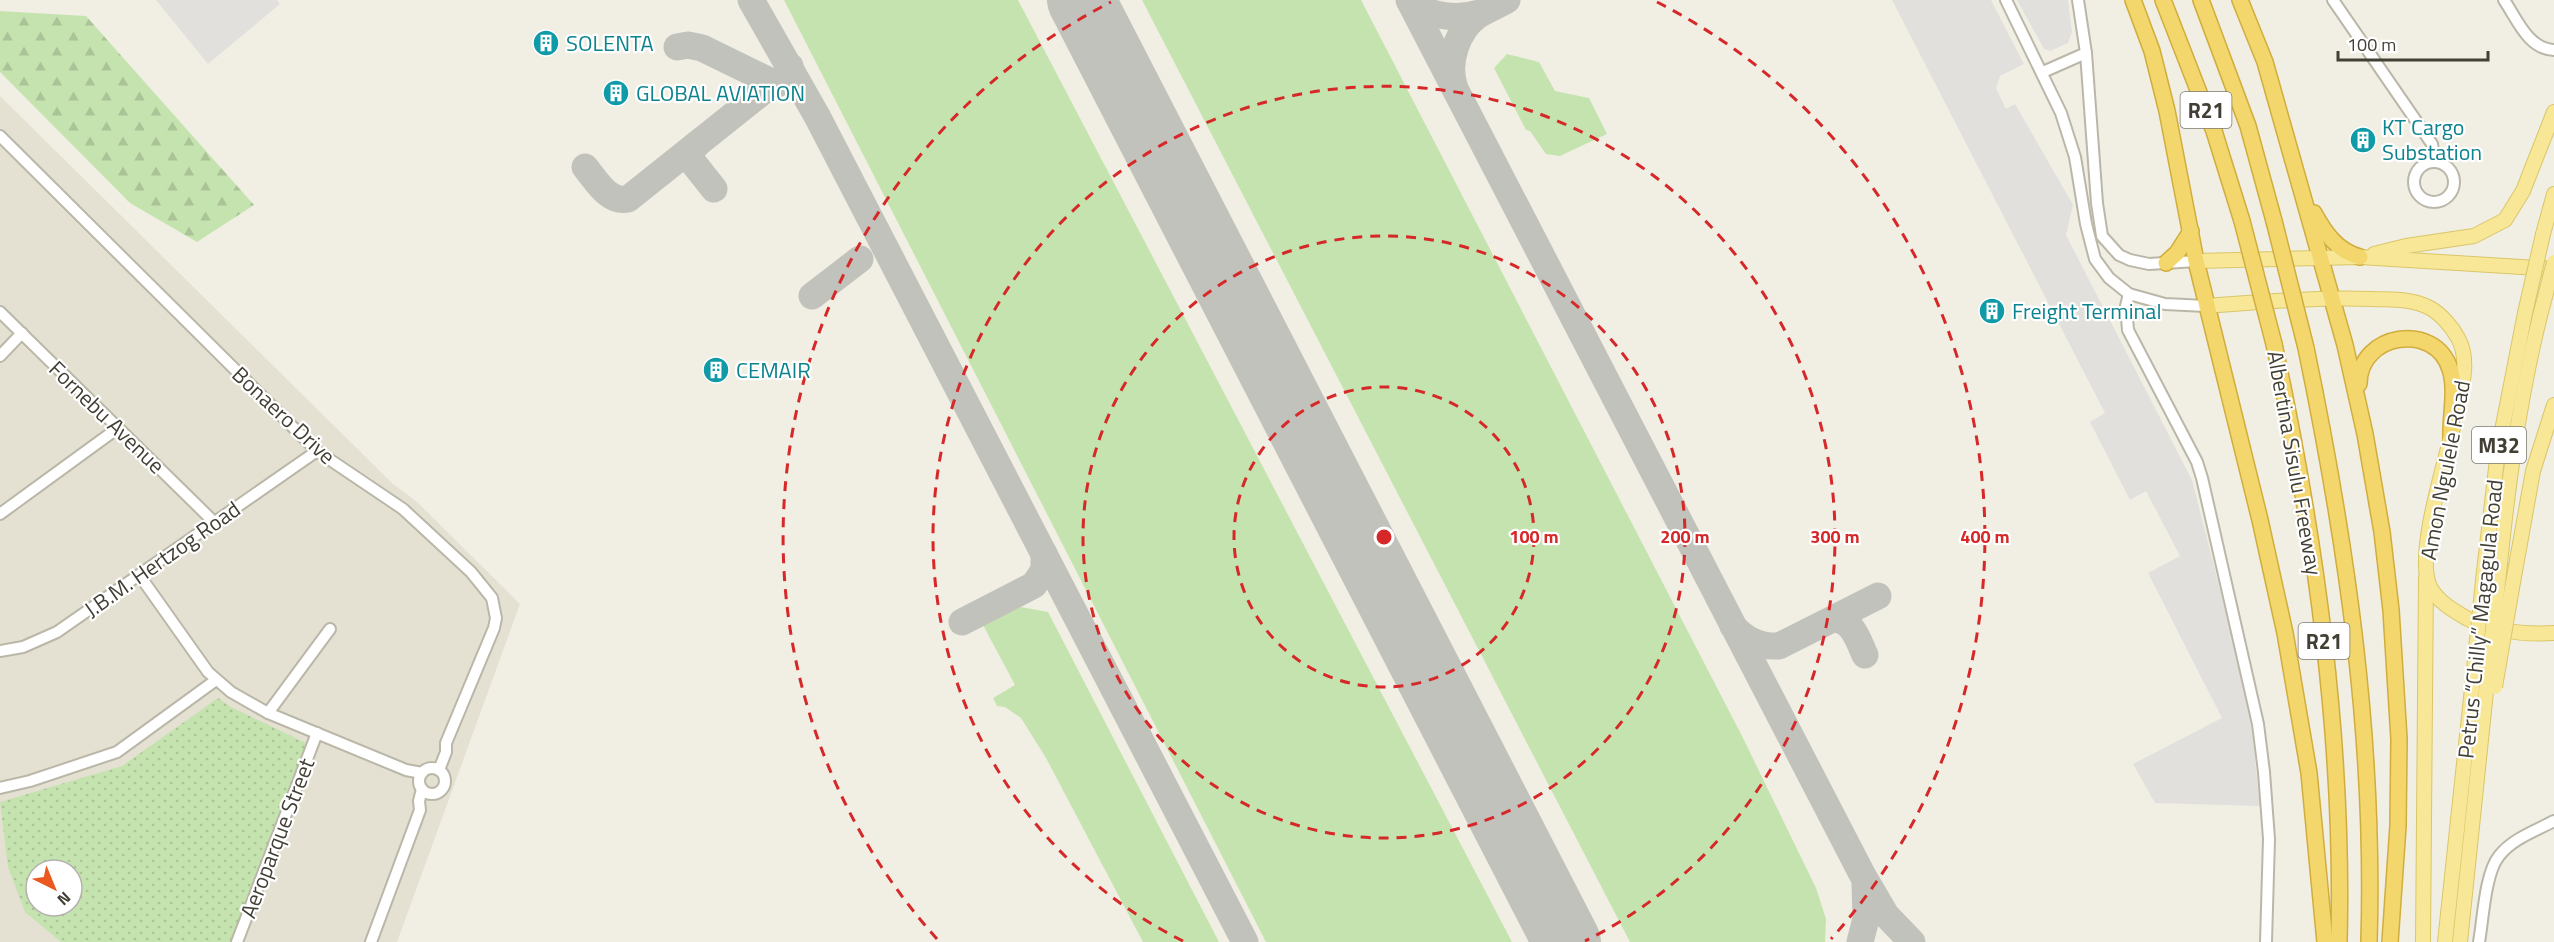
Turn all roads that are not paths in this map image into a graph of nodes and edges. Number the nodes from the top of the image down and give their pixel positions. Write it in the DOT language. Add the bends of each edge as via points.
graph roads {
  1 [pos="2006,0"];
  2 [pos="2078,0"];
  3 [pos="2133,0"];
  4 [pos="2163,0"];
  5 [pos="2201,0"];
  6 [pos="2240,0"];
  7 [pos="2333,0"];
  8 [pos="2504,0"];
  9 [pos="2554,50"];
  10 [pos="2086,53"];
  11 [pos="2043,72"];
  12 [pos="2554,112"];
  13 [pos="0,136"];
  14 [pos="2435,162"];
  15 [pos="2554,194"];
  16 [pos="2305,197"];
  17 [pos="2191,231"];
  18 [pos="2360,258"];
  19 [pos="2322,260"];
  20 [pos="2196,261"];
  21 [pos="2554,262"];
  22 [pos="2166,263"];
  23 [pos="2488,264"];
  24 [pos="2554,269"];
  25 [pos="2554,284"];
  26 [pos="2129,294"];
  27 [pos="2332,298"];
  28 [pos="2206,306"];
  29 [pos="0,312"];
  30 [pos="22,333"];
  31 [pos="0,356"];
  32 [pos="2554,405"];
  33 [pos="118,428"];
  34 [pos="2365,434"];
  35 [pos="2451,438"];
  36 [pos="317,451"];
  37 [pos="0,513"];
  38 [pos="214,522"];
  39 [pos="2426,570"];
  40 [pos="140,576"];
  41 [pos="330,629"];
  42 [pos="2554,633"];
  43 [pos="0,651"];
  44 [pos="216,680"];
  45 [pos="2485,683"];
  46 [pos="268,713"];
  47 [pos="317,734"];
  48 [pos="428,779"];
  49 [pos="0,788"];
  50 [pos="2554,822"];
  51 [pos="237,942"];
  52 [pos="371,942"];
  53 [pos="2266,942"];
  54 [pos="2325,942"];
  55 [pos="2339,942"];
  56 [pos="2369,942"];
  57 [pos="2390,942"];
  58 [pos="2423,942"];
  59 [pos="2445,942"];
  60 [pos="2460,942"];
  61 [pos="2479,942"];
  1 -- 11 [label="street"];
  2 -- 10 [label="street"];
  3 -- 17 [label="highway" via="2152,51"];
  4 -- 55 [label="highway, Albertina Sisulu Freeway / R21, bridge" via="2214,131 2242,221 2296,446 2322,619 2332,726"];
  5 -- 56 [label="highway, Albertina Sisulu Freeway / R21, bridge" via="2248,126 2274,221 2306,348 2341,531 2365,729 2371,883"];
  6 -- 16 [label="highway" via="2265,62"];
  7 -- 14 [label="street" via="2432,144"];
  8 -- 9 [label="street" via="2533,43"];
  10 -- 11 [label="street"];
  10 -- 22 [label="street" via="2102,236 2119,255 2149,264"];
  11 -- 26 [label="street" via="2075,157 2094,259"];
  12 -- 18 [label="main road" via="2523,191 2505,220 2474,236 2406,246"];
  13 -- 36 [label="street, Bonaero Drive"];
  15 -- 45 [label="main road, Petrus “Chilly” Magagula Road / M32, bridge" via="2542,234 2498,451 2483,580"];
  16 -- 18 [label="highway" via="2335,244"];
  16 -- 19 [label="highway"];
  17 -- 20 [label="highway"];
  17 -- 22 [label="highway"];
  18 -- 19 [label="main road"];
  18 -- 23 [label="main road"];
  19 -- 20 [label="main road"];
  19 -- 27 [label="highway"];
  20 -- 22 [label="street"];
  20 -- 28 [label="highway"];
  21 -- 45 [label="main road, Petrus “Chilly” Magagula Road / M32, bridge" via="2525,376"];
  23 -- 24 [label="main road"];
  23 -- 25 [label="main road"];
  26 -- 28 [label="street" via="2165,304"];
  26 -- 53 [label="street" via="2128,330 2202,478 2250,684 2267,809"];
  27 -- 28 [label="main road, Amon Ngulele Road"];
  27 -- 34 [label="highway"];
  27 -- 35 [label="main road, Amon Ngulele Road" via="2408,300 2430,308 2446,321 2459,339 2464,359 2464,380"];
  28 -- 54 [label="highway" via="2285,633 2309,773"];
  29 -- 30 [label="street, Fornebu Avenue"];
  30 -- 31 [label="street"];
  30 -- 33 [label="street, Fornebu Avenue"];
  32 -- 45 [label="main road, bridge" via="2533,471 2512,588"];
  33 -- 37 [label="street"];
  33 -- 38 [label="street, Fornebu Avenue"];
  34 -- 35 [label="highway" via="2361,366 2377,348 2405,338 2436,348 2450,368"];
  34 -- 57 [label="highway" via="2382,532 2397,686 2398,826"];
  35 -- 39 [label="main road, Amon Ngulele Road" via="2427,540"];
  36 -- 38 [label="street, J.B.M. Hertzog Road"];
  36 -- 48 [label="street, Bonaero Drive" via="403,509 471,572 492,598 494,628"];
  38 -- 40 [label="street, J.B.M. Hertzog Road"];
  39 -- 42 [label="main road, Amon Ngulele Road" via="2430,586 2452,610 2476,622 2511,633"];
  39 -- 58 [label="main road"];
  40 -- 43 [label="street, J.B.M. Hertzog Road" via="57,632 22,647"];
  40 -- 44 [label="street"];
  41 -- 46 [label="street"];
  44 -- 46 [label="street"];
  44 -- 49 [label="street" via="117,752 30,782"];
  45 -- 59 [label="main road, Petrus “Chilly” Magagula Road / M32"];
  45 -- 60 [label="main road, Petrus “Chilly” Magagula Road / M32"];
  46 -- 47 [label="street"];
  47 -- 48 [label="street" via="406,770 412,777"];
  47 -- 51 [label="street, Aeroparque Street"];
  48 -- 52 [label="street, Bonaero Drive"];
  50 -- 61 [label="street" via="2514,842 2497,857"];
}
